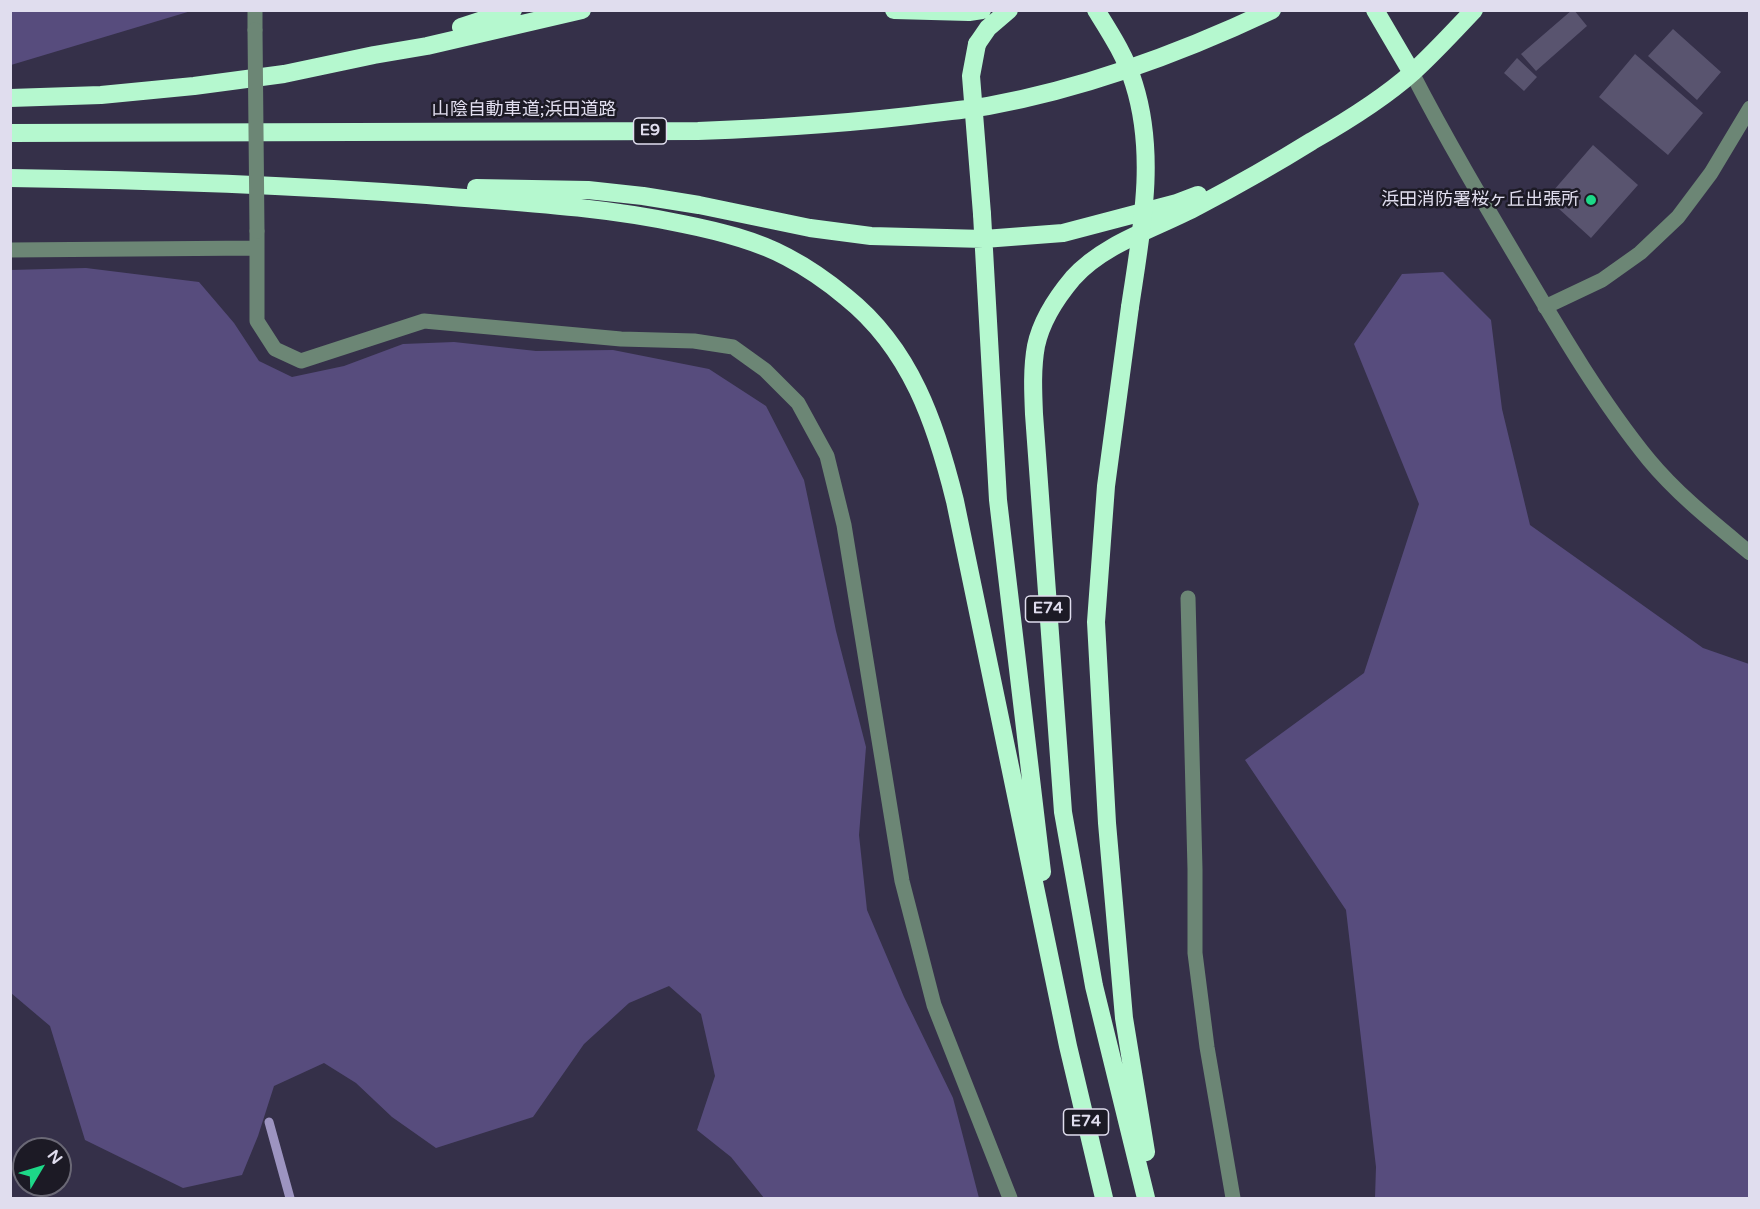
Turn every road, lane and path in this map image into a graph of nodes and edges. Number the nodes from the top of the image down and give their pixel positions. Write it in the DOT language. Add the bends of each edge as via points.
graph roads {
  1 [pos="255,10"];
  2 [pos="513,10"];
  3 [pos="582,10"];
  4 [pos="894,10"];
  5 [pos="982,10"];
  6 [pos="1009,10"];
  7 [pos="1096,10"];
  8 [pos="1272,10"];
  9 [pos="1376,10"];
  10 [pos="1474,10"];
  11 [pos="374,55"];
  12 [pos="1412,73"];
  13 [pos="10,98"];
  14 [pos="1749,108"];
  15 [pos="10,133"];
  16 [pos="1295,152"];
  17 [pos="10,178"];
  18 [pos="336,188"];
  19 [pos="984,239"];
  20 [pos="257,248"];
  21 [pos="10,250"];
  22 [pos="1545,308"];
  23 [pos="1749,553"];
  24 [pos="1188,598"];
  25 [pos="1068,1046"];
  26 [pos="1010,1198"];
  27 [pos="1104,1198"];
  28 [pos="1146,1198"];
  29 [pos="1153,1198"];
  30 [pos="1233,1198"];
  1 -- 20 [label="street, bridge"];
  2 -- 11 [label="highway"];
  3 -- 11 [label="highway"];
  4 -- 5 [label="highway"];
  6 -- 19 [label="highway, bridge" via="977,44 971,76"];
  7 -- 29 [label="highway, bridge" via="1119,46 1134,83 1146,159 1145,195 1106,486 1096,622 1107,822 1124,1018"];
  8 -- 15 [label="highway, 山陰自動車道;浜田道路 / E9" via="1144,65 1066,88 988,106 887,119 698,131"];
  9 -- 12 [label="highway"];
  10 -- 12 [label="highway"];
  11 -- 13 [label="highway" via="284,74 194,86"];
  12 -- 16 [label="highway" via="1372,104"];
  12 -- 22 [label="street"];
  14 -- 22 [label="street" via="1711,173 1678,217 1640,253 1602,280"];
  16 -- 19 [label="highway" via="1177,203 1064,233"];
  16 -- 28 [label="highway, E74" via="1093,260 1061,293 1036,345 1034,414 1063,812 1094,986"];
  17 -- 18 [label="highway"];
  18 -- 19 [label="highway" via="588,190 870,236"];
  18 -- 25 [label="highway" via="588,209 710,230 787,257 848,299 874,324 915,383 944,457"];
  19 -- 25 [label="highway" via="998,500 1040,854"];
  20 -- 21 [label="street"];
  20 -- 26 [label="street" via="256,321 275,349 301,361 424,321 621,339 694,341 733,347 765,370 798,402 827,456 844,525 902,881 934,1005"];
  22 -- 23 [label="street" via="1608,405 1651,462 1699,511"];
  24 -- 30 [label="street" via="1195,953"];
  25 -- 27 [label="highway, E74"];
}
